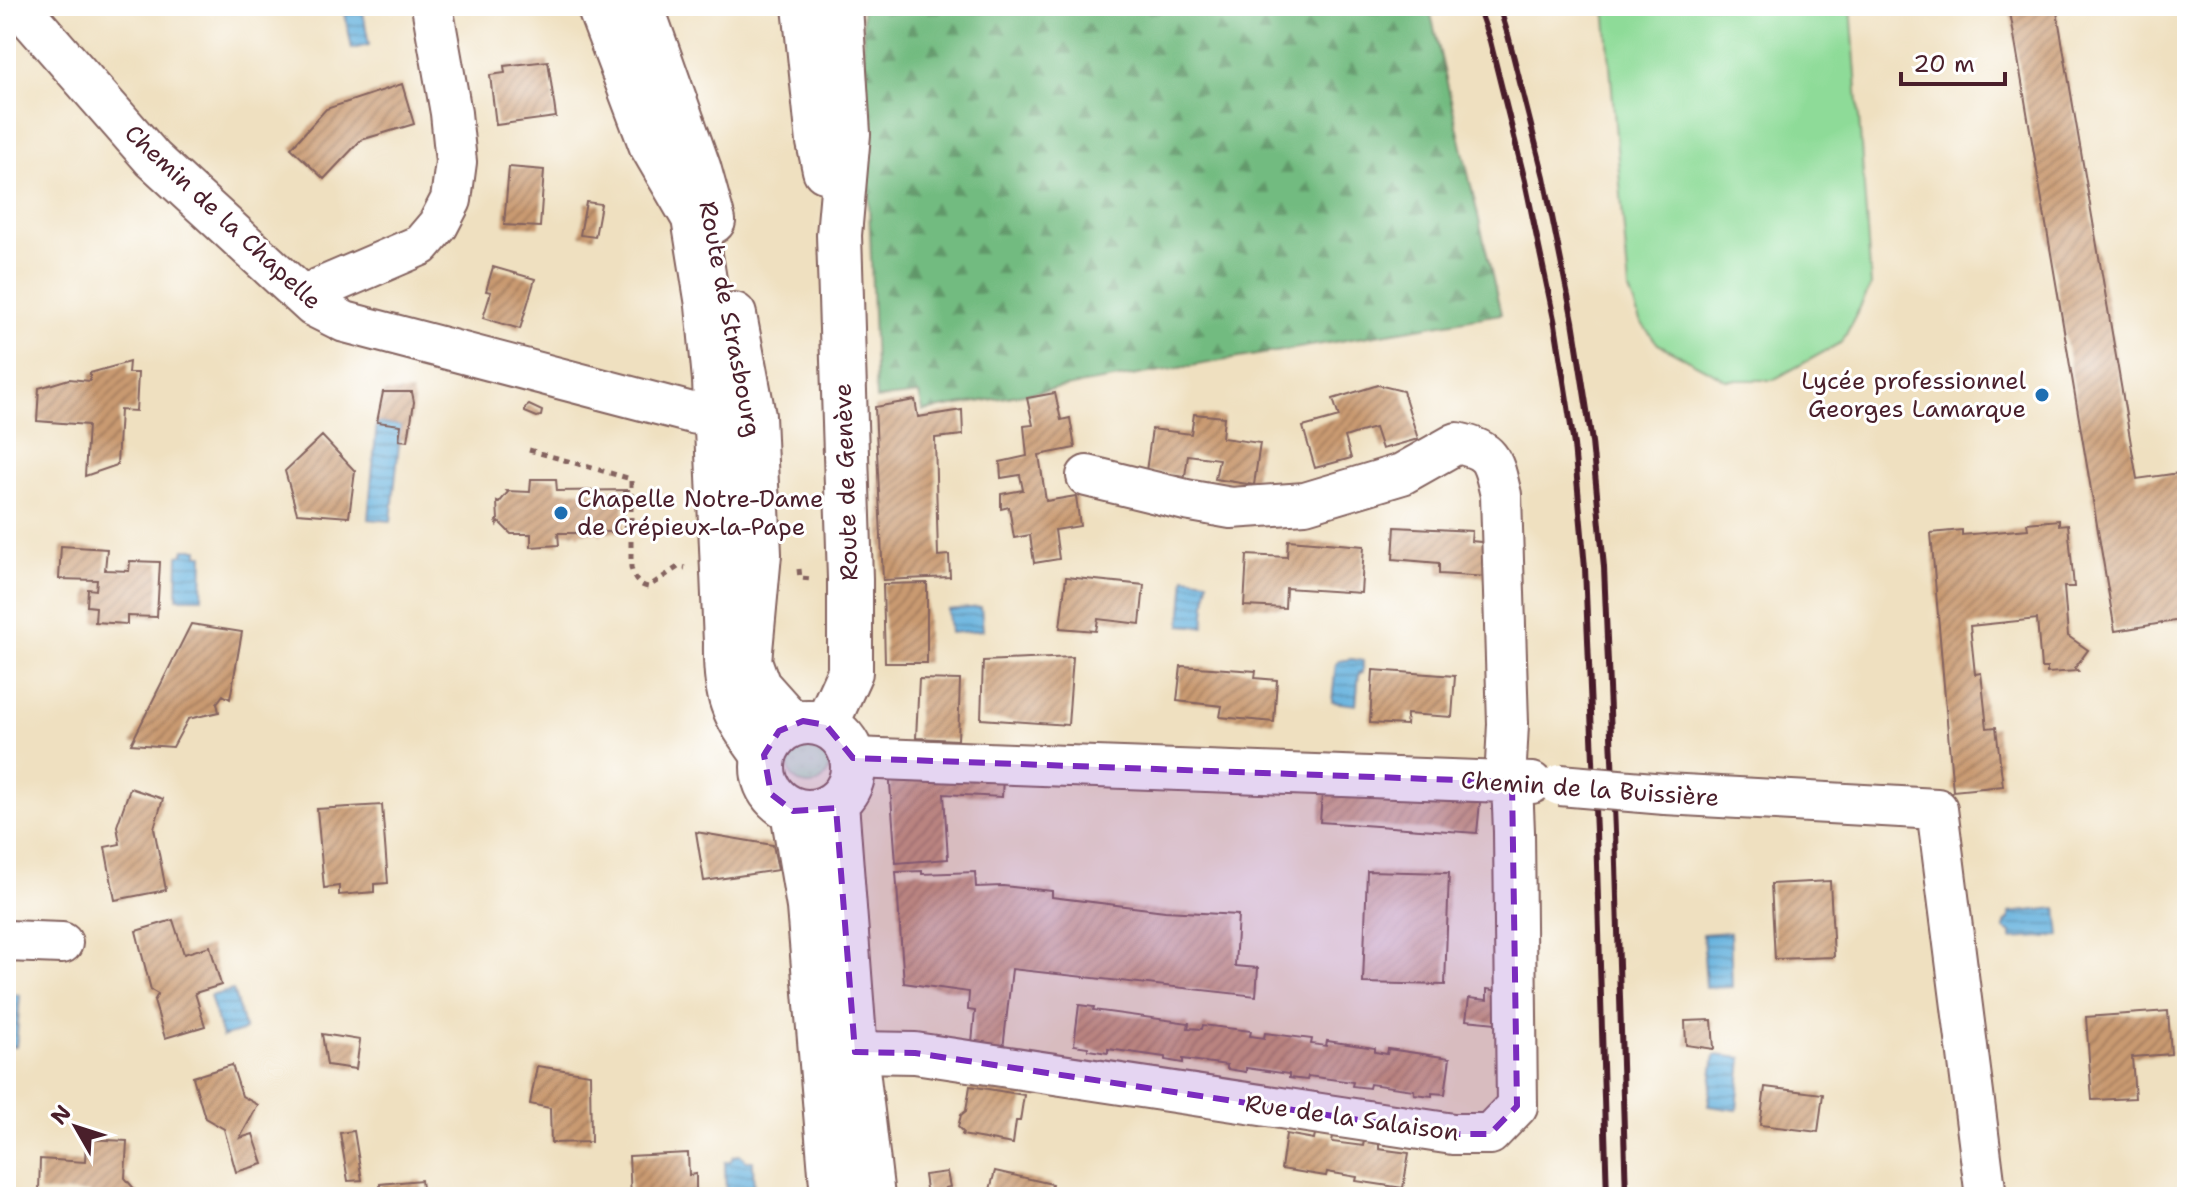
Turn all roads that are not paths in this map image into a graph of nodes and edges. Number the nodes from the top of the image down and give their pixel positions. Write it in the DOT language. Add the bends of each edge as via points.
graph roads {
  1 [pos="19,6"];
  2 [pos="432,6"];
  3 [pos="599,6"];
  4 [pos="641,6"];
  5 [pos="805,6"];
  6 [pos="840,6"];
  7 [pos="839,235"];
  8 [pos="302,296"];
  9 [pos="736,417"];
  10 [pos="1087,476"];
  11 [pos="809,740"];
  12 [pos="1509,782"];
  13 [pos="836,803"];
  14 [pos="793,811"];
  15 [pos="6,941"];
  16 [pos="62,943"];
  17 [pos="855,1052"];
  18 [pos="833,1197"];
  19 [pos="872,1197"];
  20 [pos="1986,1197"];
  1 -- 8 [label="street, Chemin de la Chapelle" via="153,159"];
  2 -- 8 [label="street" via="456,162 451,200 421,245"];
  3 -- 9 [label="main road, Route de Strasbourg" via="651,144 694,218 708,305"];
  4 -- 9 [label="main road, Route de Strasbourg" via="718,237"];
  5 -- 7 [label="main road, Route de Genève" via="819,142"];
  6 -- 7 [label="main road, Route de Genève" via="848,134"];
  7 -- 11 [label="main road, Route de Genève" via="850,672"];
  8 -- 9 [label="street, Chemin de la Chapelle" via="345,322"];
  9 -- 11 [label="main road, Route de Strasbourg" via="726,627 731,703 745,729"];
  10 -- 12 [label="street" via="1231,508 1305,503 1402,474 1457,443 1487,454 1501,495"];
  11 -- 12 [label="street, Chemin de la Buissière"];
  11 -- 13 [label="main road, Route de Genève" via="853,771"];
  11 -- 14 [label="main road" via="762,769 771,794"];
  12 -- 17 [label="street, Rue de la Salaison" via="1517,1106 1490,1134 1453,1134 915,1053"];
  12 -- 20 [label="street, Chemin de la Buissière, bridge" via="1937,809"];
  13 -- 14 [label="main road" via="808,813"];
  13 -- 17 [label="main road"];
  14 -- 18 [label="main road" via="809,907"];
  15 -- 16 [label="street"];
  17 -- 19 [label="main road"];
}
